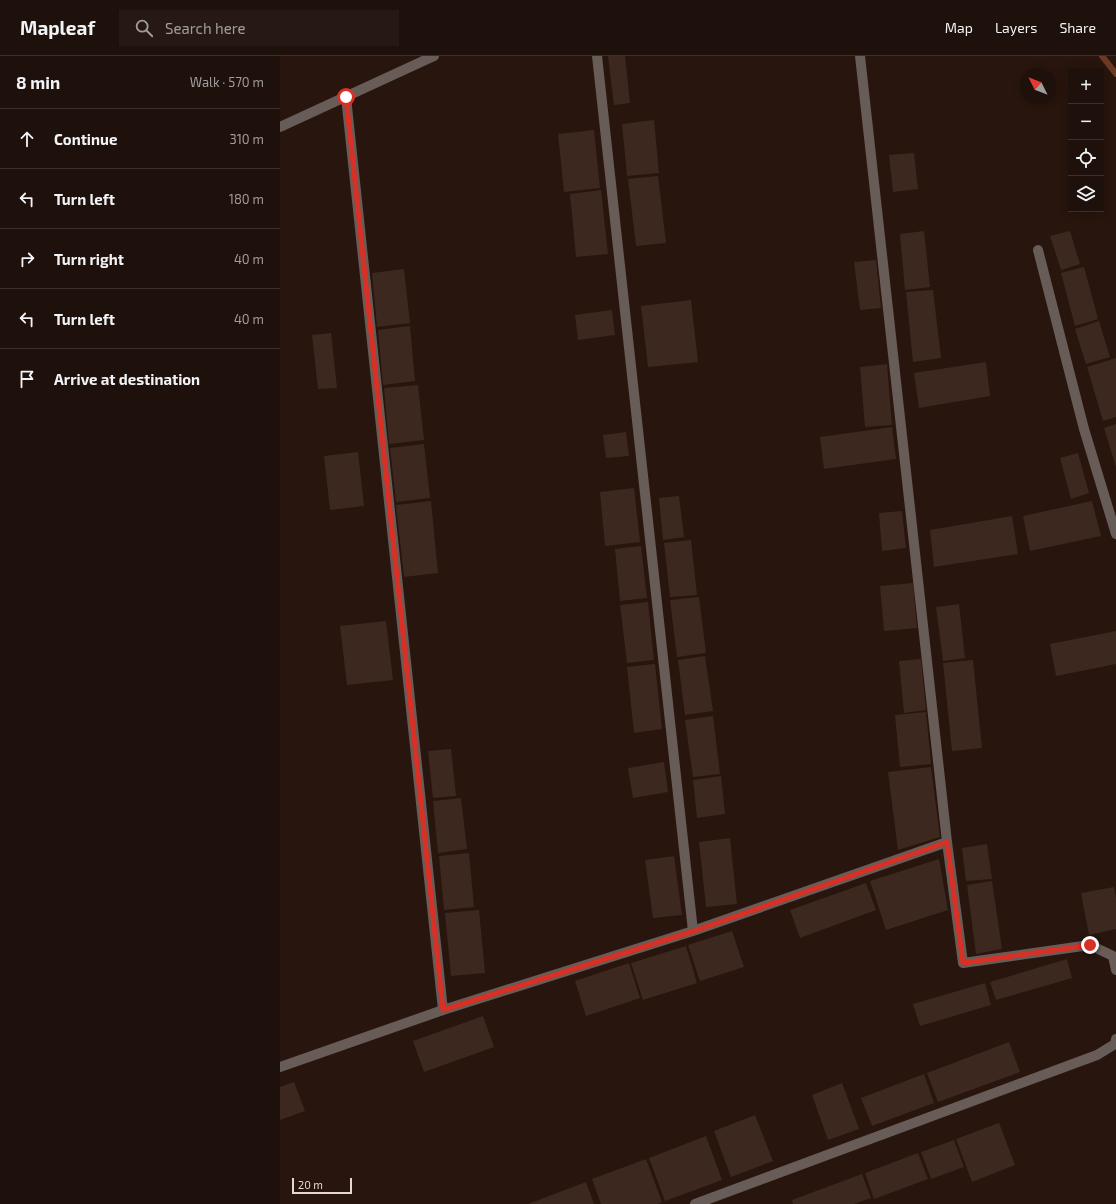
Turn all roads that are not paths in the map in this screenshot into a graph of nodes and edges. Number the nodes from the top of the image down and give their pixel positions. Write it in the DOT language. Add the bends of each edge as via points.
graph roads {
  1 [pos="434,56"];
  2 [pos="598,56"];
  3 [pos="860,56"];
  4 [pos="346,97"];
  5 [pos="280,127"];
  6 [pos="1038,250"];
  7 [pos="1116,534"];
  8 [pos="947,842"];
  9 [pos="694,931"];
  10 [pos="1116,970"];
  11 [pos="443,1010"];
  12 [pos="1116,1039"];
  13 [pos="280,1067"];
  14 [pos="695,1204"];
  1 -- 4 [label="street"];
  2 -- 9 [label="street"];
  3 -- 8 [label="street"];
  4 -- 5 [label="street"];
  4 -- 11 [label="street"];
  6 -- 7 [label="street" via="1084,429"];
  8 -- 9 [label="street"];
  8 -- 10 [label="street" via="963,963 1090,945 1113,956"];
  9 -- 11 [label="street"];
  11 -- 13 [label="street"];
  12 -- 14 [label="street" via="1115,1044 1096,1055"];
}
